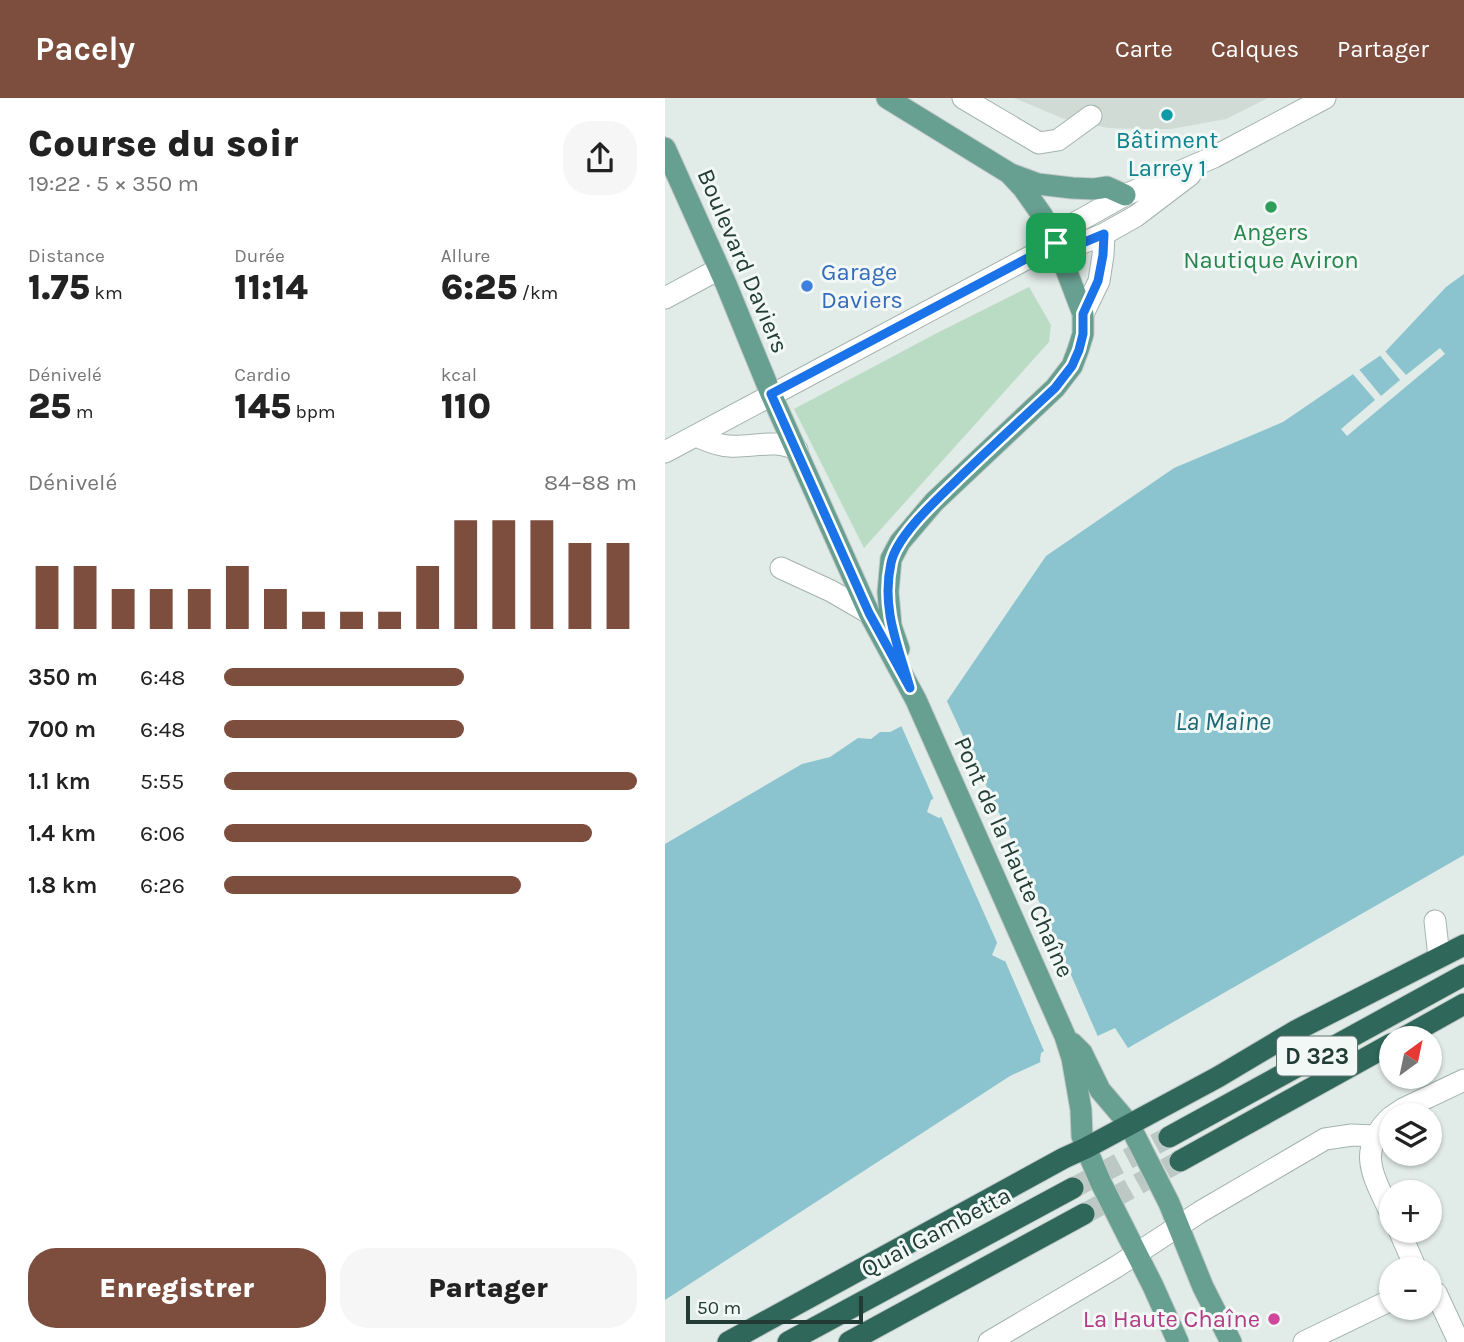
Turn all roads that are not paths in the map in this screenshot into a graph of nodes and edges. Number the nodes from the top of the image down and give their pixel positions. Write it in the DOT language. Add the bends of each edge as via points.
graph roads {
  1 [pos="887,98"];
  2 [pos="963,98"];
  3 [pos="1325,98"];
  4 [pos="1091,116"];
  5 [pos="665,148"];
  6 [pos="1214,157"];
  7 [pos="1009,173"];
  8 [pos="1125,195"];
  9 [pos="1104,234"];
  10 [pos="1056,243"];
  11 [pos="719,269"];
  12 [pos="665,298"];
  13 [pos="1083,314"];
  14 [pos="771,394"];
  15 [pos="696,436"];
  16 [pos="797,450"];
  17 [pos="665,452"];
  18 [pos="781,568"];
  19 [pos="869,613"];
  20 [pos="913,694"];
  21 [pos="1435,921"];
  22 [pos="1464,945"];
  23 [pos="1439,957"];
  24 [pos="1464,975"];
  25 [pos="1464,1004"];
  26 [pos="1425,1026"];
  27 [pos="1379,1051"];
  28 [pos="1077,1055"];
  29 [pos="1464,1080"];
  30 [pos="1416,1103"];
  31 [pos="1129,1124"];
  32 [pos="1379,1130"];
  33 [pos="1375,1136"];
  34 [pos="1169,1137"];
  35 [pos="1086,1148"];
  36 [pos="1180,1161"];
  37 [pos="1073,1188"];
  38 [pos="1379,1191"];
  39 [pos="1084,1214"];
  40 [pos="1178,1225"];
  41 [pos="1136,1253"];
  42 [pos="1379,1306"];
  43 [pos="1442,1306"];
  44 [pos="728,1342"];
  45 [pos="788,1342"];
  46 [pos="849,1342"];
  47 [pos="989,1342"];
  48 [pos="1178,1342"];
  49 [pos="1231,1342"];
  50 [pos="1304,1342"];
  51 [pos="1459,1342"];
  1 -- 7 [label="main road"];
  2 -- 4 [label="street" via="1039,143 1058,140"];
  3 -- 6 [label="street"];
  5 -- 11 [label="main road, Boulevard Daviers"];
  6 -- 8 [label="street"];
  6 -- 9 [label="street" via="1136,216"];
  7 -- 8 [label="main road" via="1038,184 1107,187"];
  7 -- 10 [label="main road" via="1042,215"];
  8 -- 10 [label="street" via="1068,227"];
  9 -- 10 [label="street" via="1080,244"];
  9 -- 13 [label="street" via="1098,281"];
  10 -- 13 [label="main road"];
  10 -- 14 [label="street"];
  11 -- 12 [label="street"];
  11 -- 14 [label="main road, Boulevard Daviers"];
  13 -- 20 [label="main road" via="1079,350 1055,388 927,509 891,559 888,608"];
  14 -- 15 [label="street"];
  14 -- 16 [label="main road, Boulevard Daviers"];
  15 -- 16 [label="street" via="726,446 777,444"];
  15 -- 17 [label="street"];
  16 -- 19 [label="main road, Boulevard Daviers"];
  18 -- 19 [label="street"];
  19 -- 20 [label="main road, Boulevard Daviers"];
  20 -- 28 [label="main road, Pont de la Haute Chaîne"];
  21 -- 23 [label="street"];
  22 -- 23 [label="highway"];
  23 -- 31 [label="highway"];
  24 -- 34 [label="highway, D 323"];
  25 -- 26 [label="highway"];
  27 -- 36 [label="highway, D 323"];
  28 -- 31 [label="main road"];
  28 -- 35 [label="main road"];
  29 -- 30 [label="street"];
  31 -- 35 [label="highway"];
  31 -- 40 [label="main road"];
  32 -- 33 [label="street"];
  33 -- 38 [label="street" via="1371,1166"];
  33 -- 40 [label="street" via="1325,1139"];
  35 -- 41 [label="main road"];
  35 -- 44 [label="highway"];
  37 -- 45 [label="highway, Quai Gambetta"];
  39 -- 46 [label="highway"];
  40 -- 41 [label="street"];
  40 -- 49 [label="main road"];
  41 -- 47 [label="street"];
  41 -- 48 [label="main road"];
  42 -- 50 [label="street"];
  43 -- 51 [label="street"];
}
